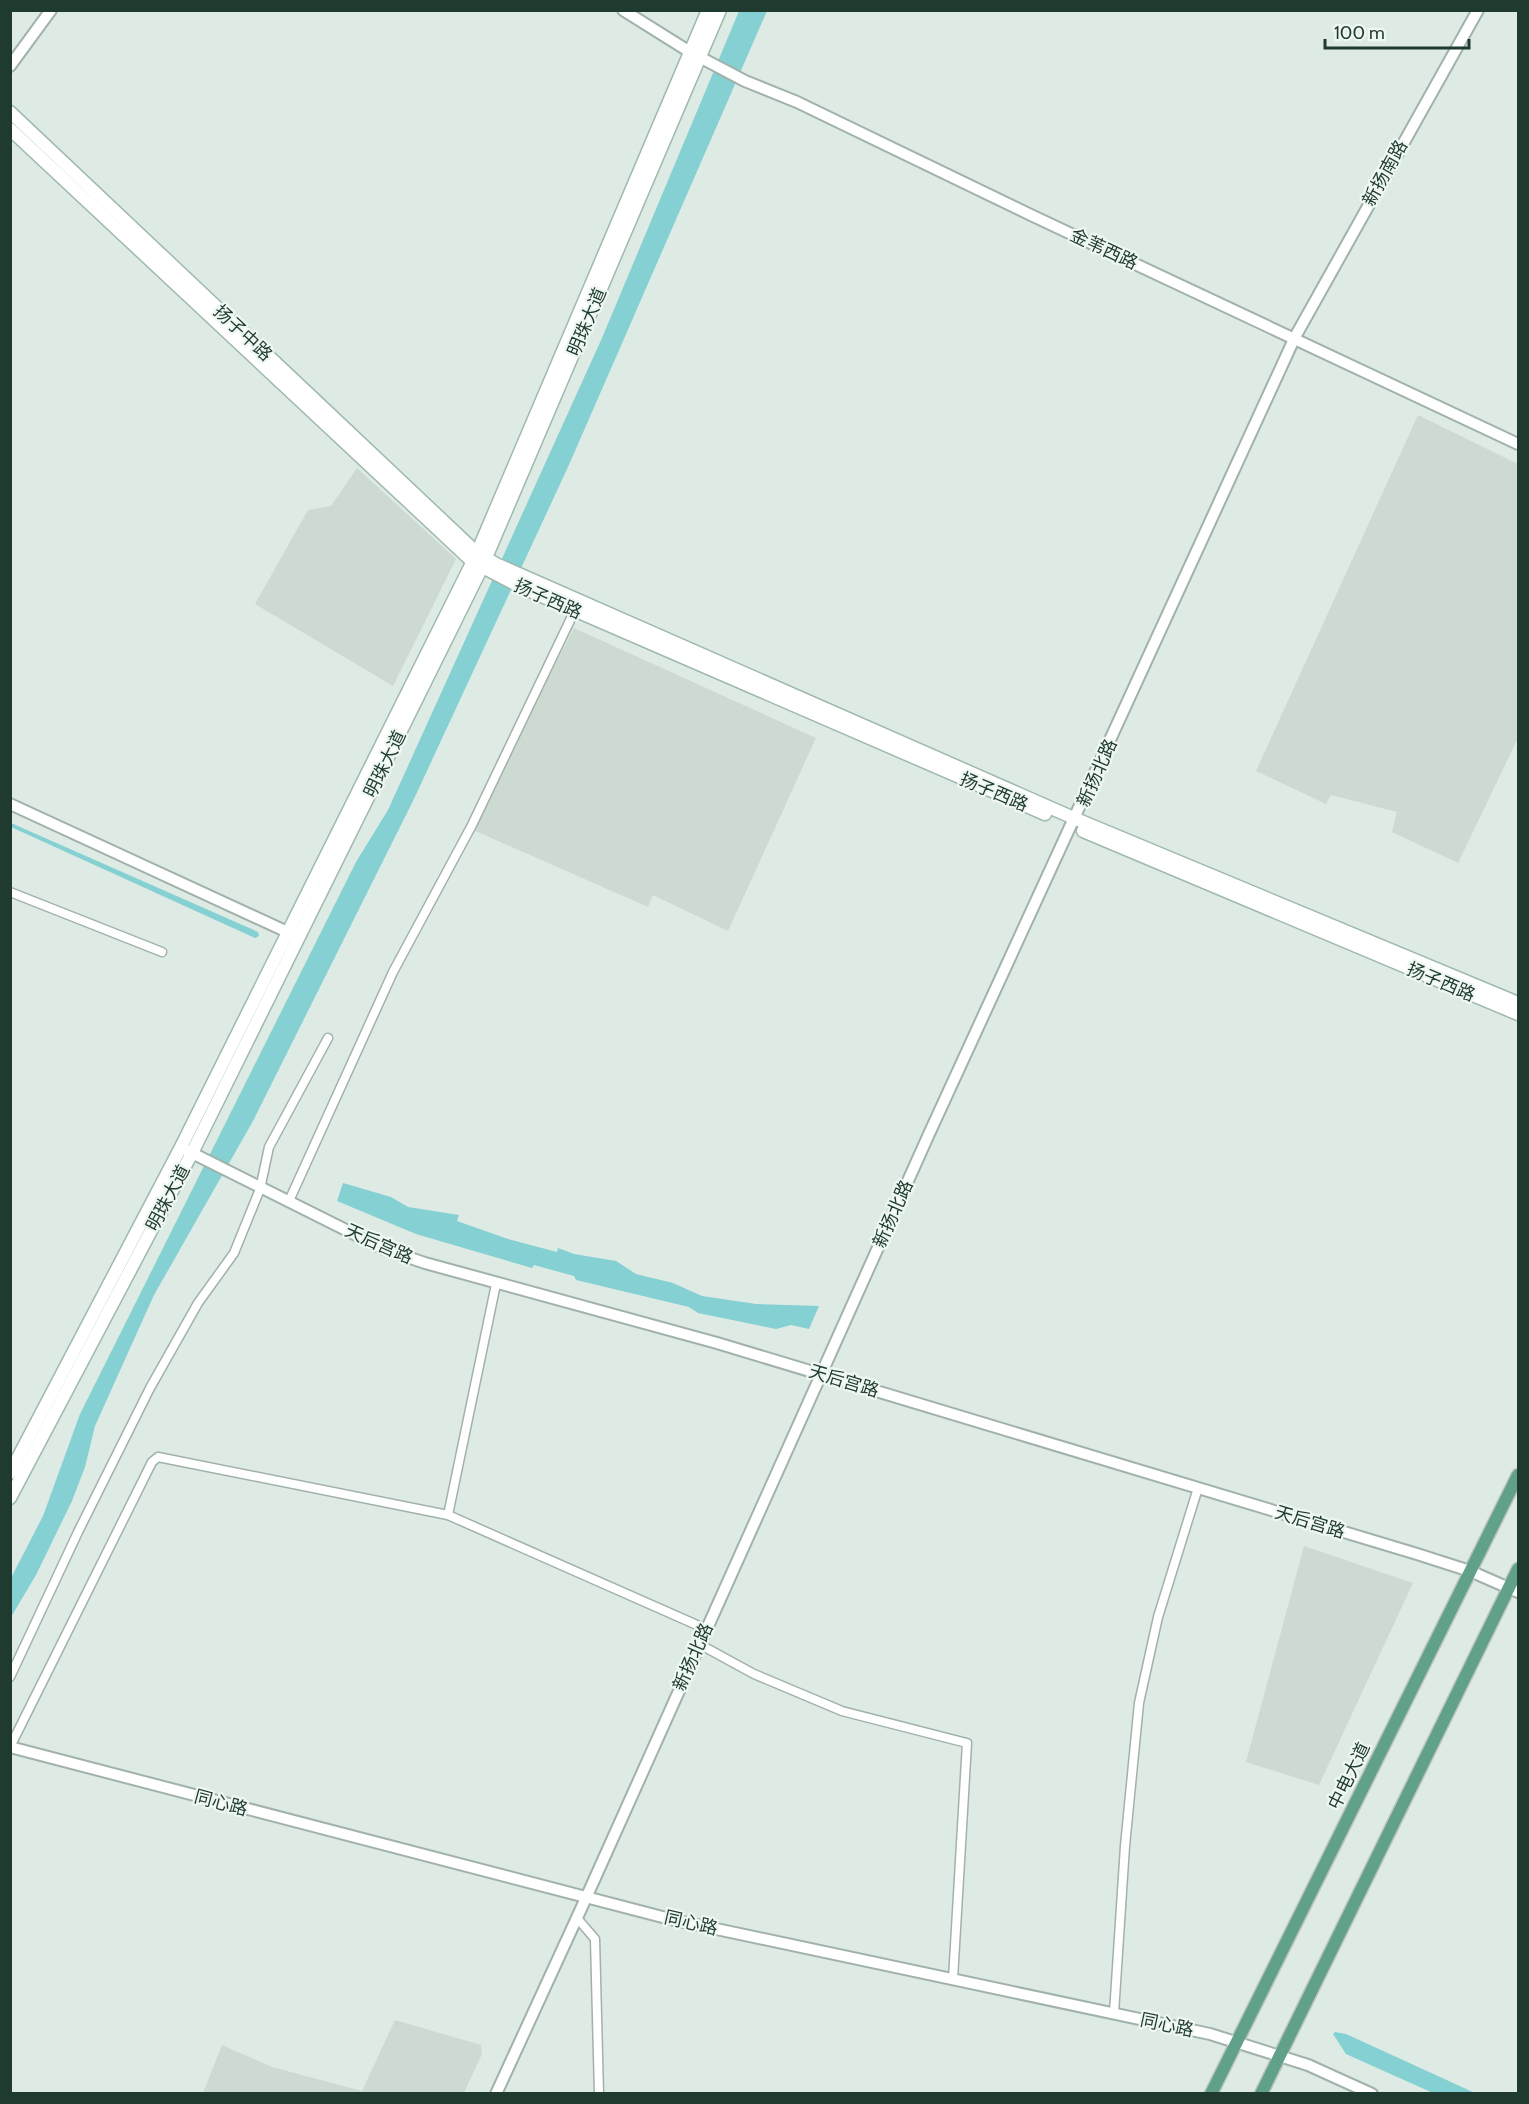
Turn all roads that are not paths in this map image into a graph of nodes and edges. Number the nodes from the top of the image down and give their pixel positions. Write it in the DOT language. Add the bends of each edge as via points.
graph roads {
  1 [pos="51,10"];
  2 [pos="623,10"];
  3 [pos="708,10"];
  4 [pos="720,10"];
  5 [pos="1478,10"];
  6 [pos="699,58"];
  7 [pos="10,66"];
  8 [pos="10,112"];
  9 [pos="10,129"];
  10 [pos="1295,337"];
  11 [pos="1518,444"];
  12 [pos="484,563"];
  13 [pos="523,583"];
  14 [pos="575,610"];
  15 [pos="10,804"];
  16 [pos="1074,823"];
  17 [pos="10,892"];
  18 [pos="294,935"];
  19 [pos="162,952"];
  20 [pos="1518,1003"];
  21 [pos="1518,1014"];
  22 [pos="328,1038"];
  23 [pos="191,1152"];
  24 [pos="260,1189"];
  25 [pos="289,1202"];
  26 [pos="496,1284"];
  27 [pos="821,1374"];
  28 [pos="10,1473"];
  29 [pos="1518,1475"];
  30 [pos="1198,1488"];
  31 [pos="10,1498"];
  32 [pos="448,1515"];
  33 [pos="1518,1569"];
  34 [pos="1470,1571"];
  35 [pos="1514,1589"];
  36 [pos="706,1629"];
  37 [pos="699,1644"];
  38 [pos="10,1677"];
  39 [pos="10,1747"];
  40 [pos="586,1898"];
  41 [pos="577,1918"];
  42 [pos="953,1979"];
  43 [pos="1114,2013"];
  44 [pos="1237,2042"];
  45 [pos="1280,2055"];
  46 [pos="495,2094"];
  47 [pos="599,2094"];
  48 [pos="1211,2094"];
  49 [pos="1261,2094"];
  50 [pos="1372,2094"];
  1 -- 7 [label="street"];
  2 -- 6 [label="street, 金苇西路"];
  3 -- 6 [label="main road, 明珠大道"];
  4 -- 6 [label="main road, 明珠大道"];
  5 -- 10 [label="street, 新扬南路"];
  6 -- 10 [label="street, 金苇西路"];
  6 -- 12 [label="main road, 明珠大道"];
  8 -- 12 [label="main road, 扬子中路"];
  9 -- 12 [label="main road, 扬子中路"];
  10 -- 11 [label="street, 金苇西路"];
  10 -- 16 [label="street, 新扬北路"];
  12 -- 13 [label="main road, 扬子西路"];
  12 -- 18 [label="main road, 明珠大道"];
  13 -- 14 [label="main road, 扬子西路"];
  13 -- 16 [label="main road, 扬子西路"];
  14 -- 16 [label="main road, 扬子西路"];
  14 -- 25 [label="street" via="472,825 393,972"];
  15 -- 18 [label="street"];
  16 -- 20 [label="main road, 扬子西路"];
  16 -- 21 [label="main road, 扬子西路"];
  16 -- 27 [label="street, 新扬北路"];
  17 -- 19 [label="street"];
  18 -- 23 [label="main road, 明珠大道"];
  22 -- 24 [label="street" via="269,1147"];
  23 -- 24 [label="street, 天后宫路"];
  23 -- 28 [label="main road, 明珠大道"];
  23 -- 31 [label="main road, 明珠大道"];
  24 -- 25 [label="street, 天后宫路"];
  24 -- 38 [label="street" via="234,1253 198,1303 150,1388"];
  25 -- 26 [label="street, 天后宫路" via="384,1249"];
  26 -- 27 [label="street, 天后宫路"];
  26 -- 32 [label="street"];
  27 -- 30 [label="street, 天后宫路"];
  27 -- 36 [label="street, 新扬北路"];
  29 -- 34 [label="main road, 中电大道"];
  30 -- 34 [label="street, 天后宫路"];
  30 -- 43 [label="street" via="1158,1617 1139,1703"];
  32 -- 36 [label="street"];
  32 -- 39 [label="street" via="158,1457 152,1462"];
  33 -- 35 [label="main road"];
  34 -- 35 [label="street, 天后宫路"];
  34 -- 44 [label="main road, 中电大道"];
  35 -- 45 [label="main road"];
  36 -- 37 [label="street, 新扬北路"];
  37 -- 40 [label="street, 新扬北路"];
  37 -- 42 [label="street" via="754,1674 842,1711 967,1743"];
  39 -- 40 [label="street, 同心路"];
  40 -- 41 [label="street, 新扬北路"];
  40 -- 42 [label="street, 同心路"];
  41 -- 46 [label="street, 新扬北路"];
  41 -- 47 [label="street" via="595,1940"];
  42 -- 43 [label="street, 同心路"];
  43 -- 44 [label="street, 同心路"];
  44 -- 45 [label="street, 同心路"];
  44 -- 48 [label="main road, 中电大道"];
  45 -- 49 [label="main road"];
  45 -- 50 [label="street, 同心路"];
}
